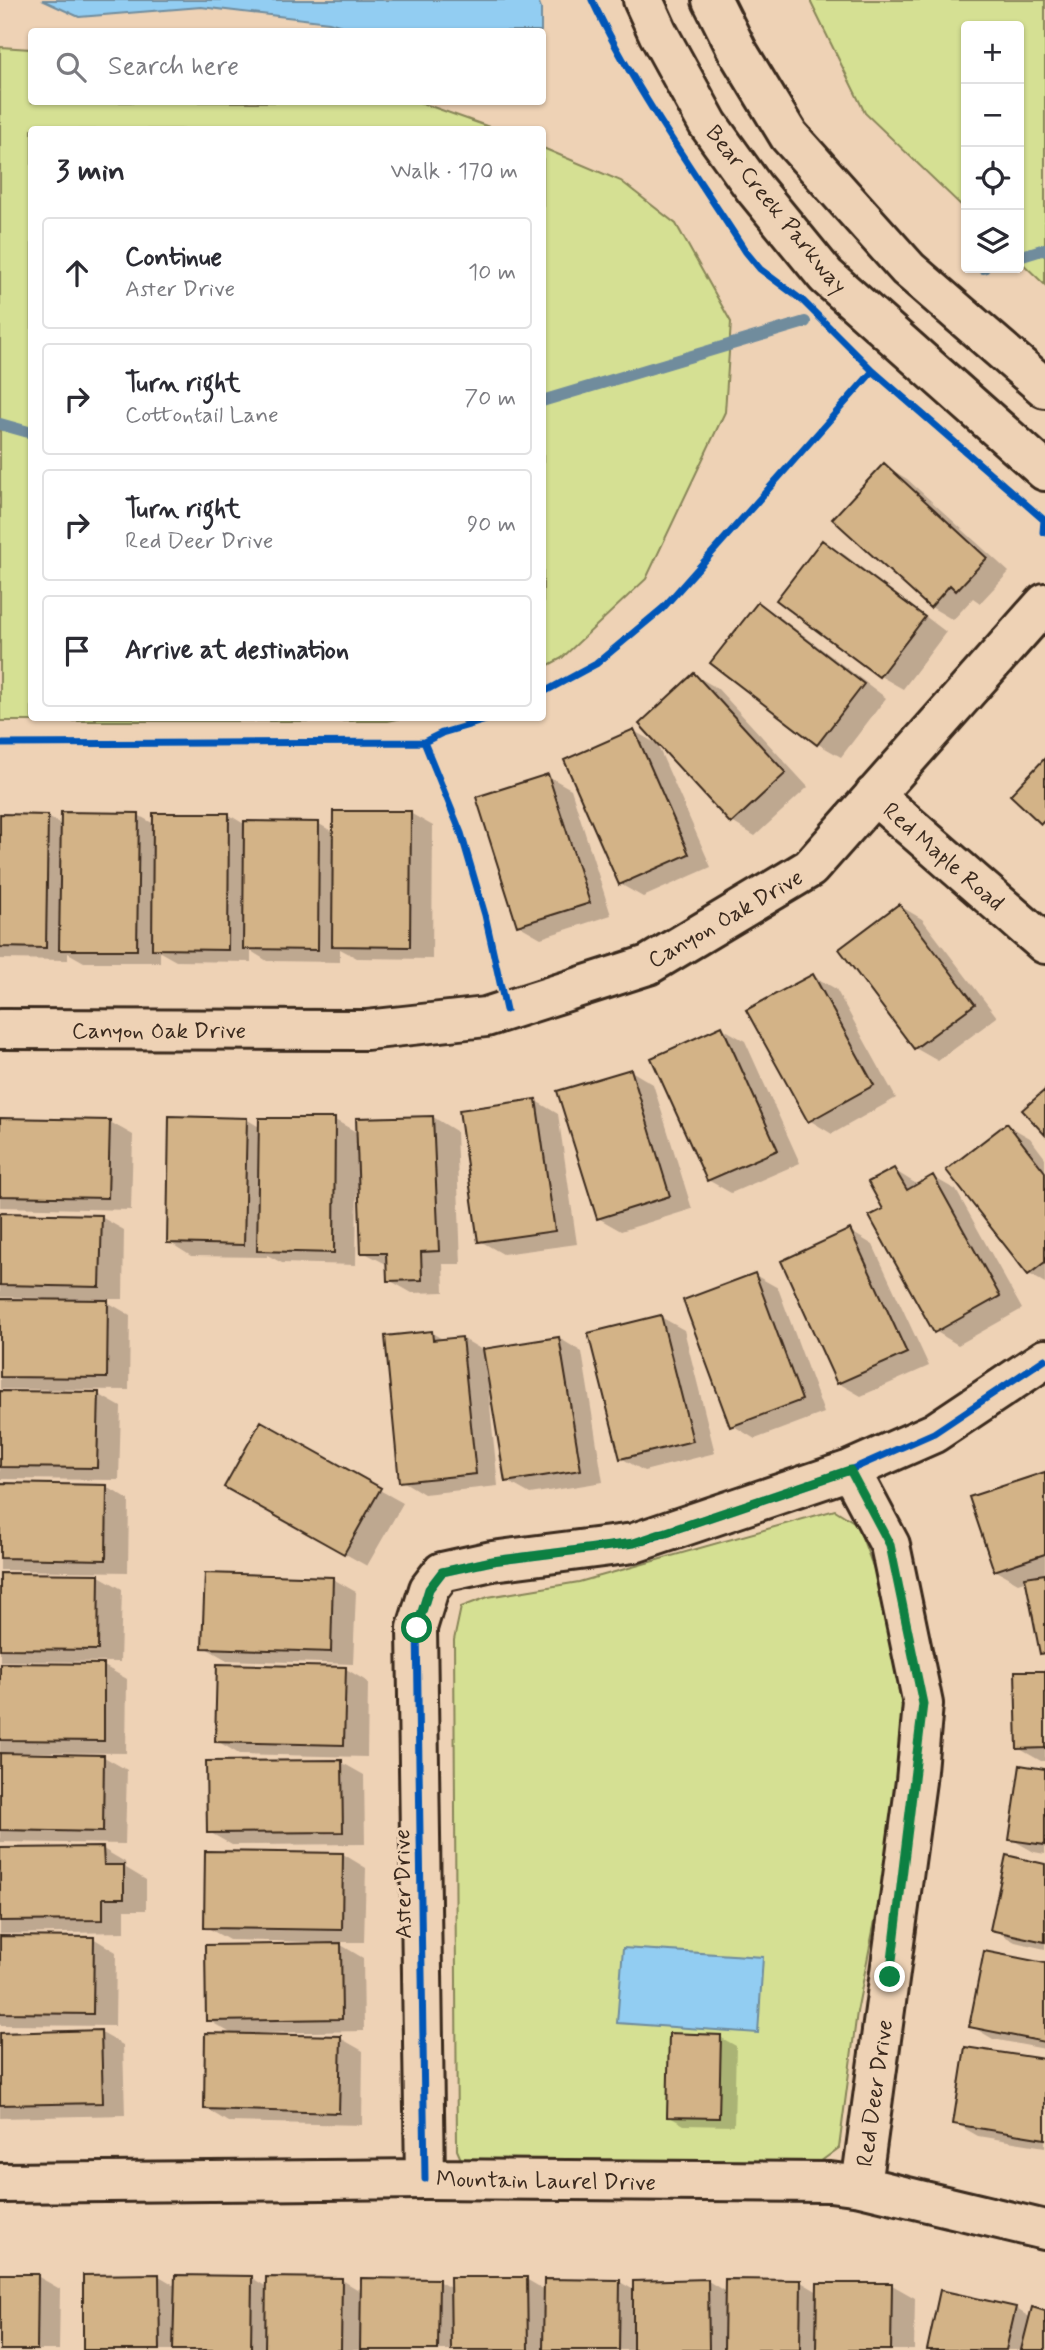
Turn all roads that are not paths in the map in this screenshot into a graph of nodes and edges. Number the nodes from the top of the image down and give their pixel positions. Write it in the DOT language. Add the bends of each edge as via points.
graph roads {
  1 [pos="643,0"];
  2 [pos="712,0"];
  3 [pos="1045,388"];
  4 [pos="1045,471"];
  5 [pos="1045,603"];
  6 [pos="874,795"];
  7 [pos="1045,944"];
  8 [pos="0,1029"];
  9 [pos="1045,1359"];
  10 [pos="850,1470"];
  11 [pos="425,2179"];
  12 [pos="0,2183"];
  13 [pos="862,2186"];
  14 [pos="1045,2230"];
  1 -- 4 [label="street, Bear Creek Parkway" via="708,124 826,276"];
  2 -- 3 [label="street" via="789,136 908,269"];
  5 -- 6 [label="street, Canyon Oak Drive"];
  6 -- 7 [label="street, Red Maple Road"];
  6 -- 8 [label="street, Canyon Oak Drive" via="810,868 648,965 486,1017 366,1030"];
  9 -- 10 [label="street" via="933,1433"];
  10 -- 11 [label="street, Aster Drive" via="634,1543 442,1572 429,1589 417,1628"];
  10 -- 13 [label="street, Red Deer Drive" via="890,1545 923,1704"];
  11 -- 12 [label="street, Mountain Laurel Drive"];
  11 -- 13 [label="street, Mountain Laurel Drive"];
  13 -- 14 [label="street, Mountain Laurel Drive"];
}
